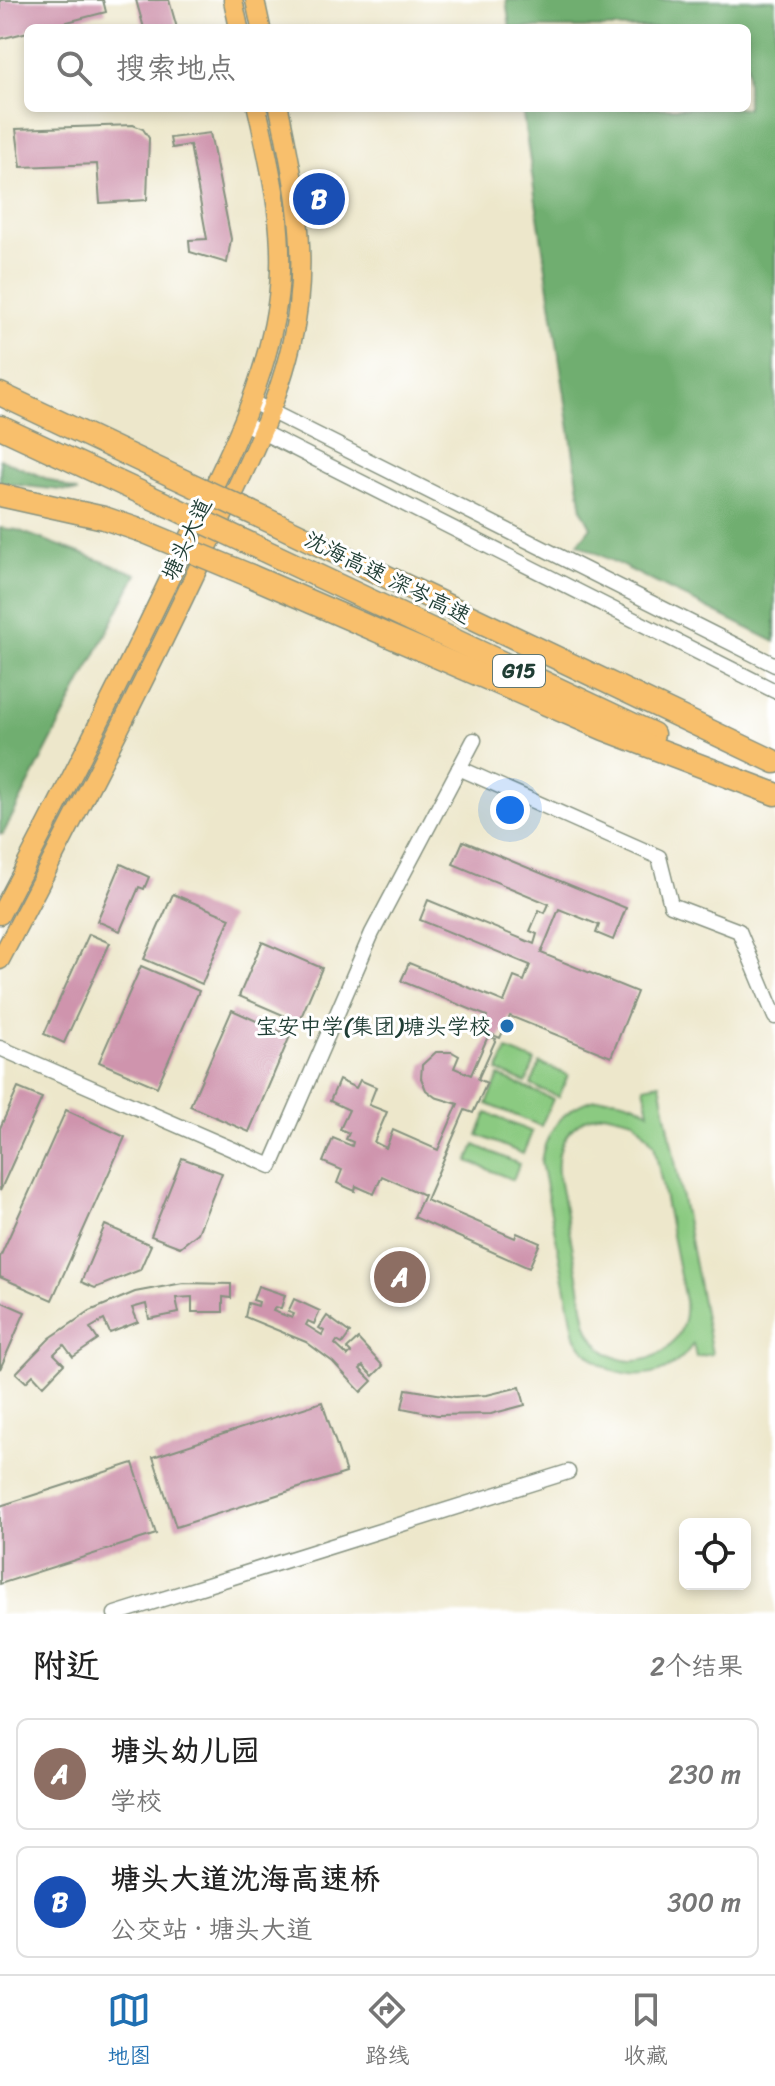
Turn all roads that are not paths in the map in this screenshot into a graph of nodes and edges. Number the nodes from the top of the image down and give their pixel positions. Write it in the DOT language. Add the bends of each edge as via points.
graph roads {
  1 [pos="233,0"];
  2 [pos="255,0"];
  3 [pos="238,24"];
  4 [pos="260,24"];
  5 [pos="258,112"];
  6 [pos="280,112"];
  7 [pos="0,392"];
  8 [pos="250,401"];
  9 [pos="269,410"];
  10 [pos="242,422"];
  11 [pos="0,427"];
  12 [pos="261,432"];
  13 [pos="0,495"];
  14 [pos="775,665"];
  15 [pos="775,691"];
  16 [pos="474,740"];
  17 [pos="775,762"];
  18 [pos="459,768"];
  19 [pos="775,793"];
  20 [pos="0,915"];
  21 [pos="0,960"];
  22 [pos="775,1017"];
  23 [pos="0,1048"];
  24 [pos="568,1472"];
  25 [pos="115,1614"];
  1 -- 3 [label="main road"];
  2 -- 4 [label="main road"];
  5 -- 8 [label="main road, 塘头大道" via="274,186 281,265 268,347"];
  6 -- 9 [label="main road, 塘头大道" via="295,182 302,266 291,338"];
  7 -- 17 [label="highway, 沈海高速 深岑高速 / G15, bridge"];
  8 -- 9 [label="street"];
  8 -- 10 [label="main road, 塘头大道"];
  9 -- 12 [label="main road, 塘头大道"];
  9 -- 14 [label="street"];
  10 -- 12 [label="street"];
  10 -- 20 [label="main road, 塘头大道" via="132,659"];
  11 -- 19 [label="highway, 沈海高速 深岑高速 / G15, bridge"];
  12 -- 15 [label="street"];
  12 -- 21 [label="main road, 塘头大道" via="151,668"];
  13 -- 19 [label="highway, bridge" via="145,532 604,729"];
  16 -- 18 [label="street"];
  18 -- 22 [label="street" via="659,857 671,905 739,931"];
  18 -- 23 [label="street" via="372,933 271,1166"];
  24 -- 25 [label="street"];
}
